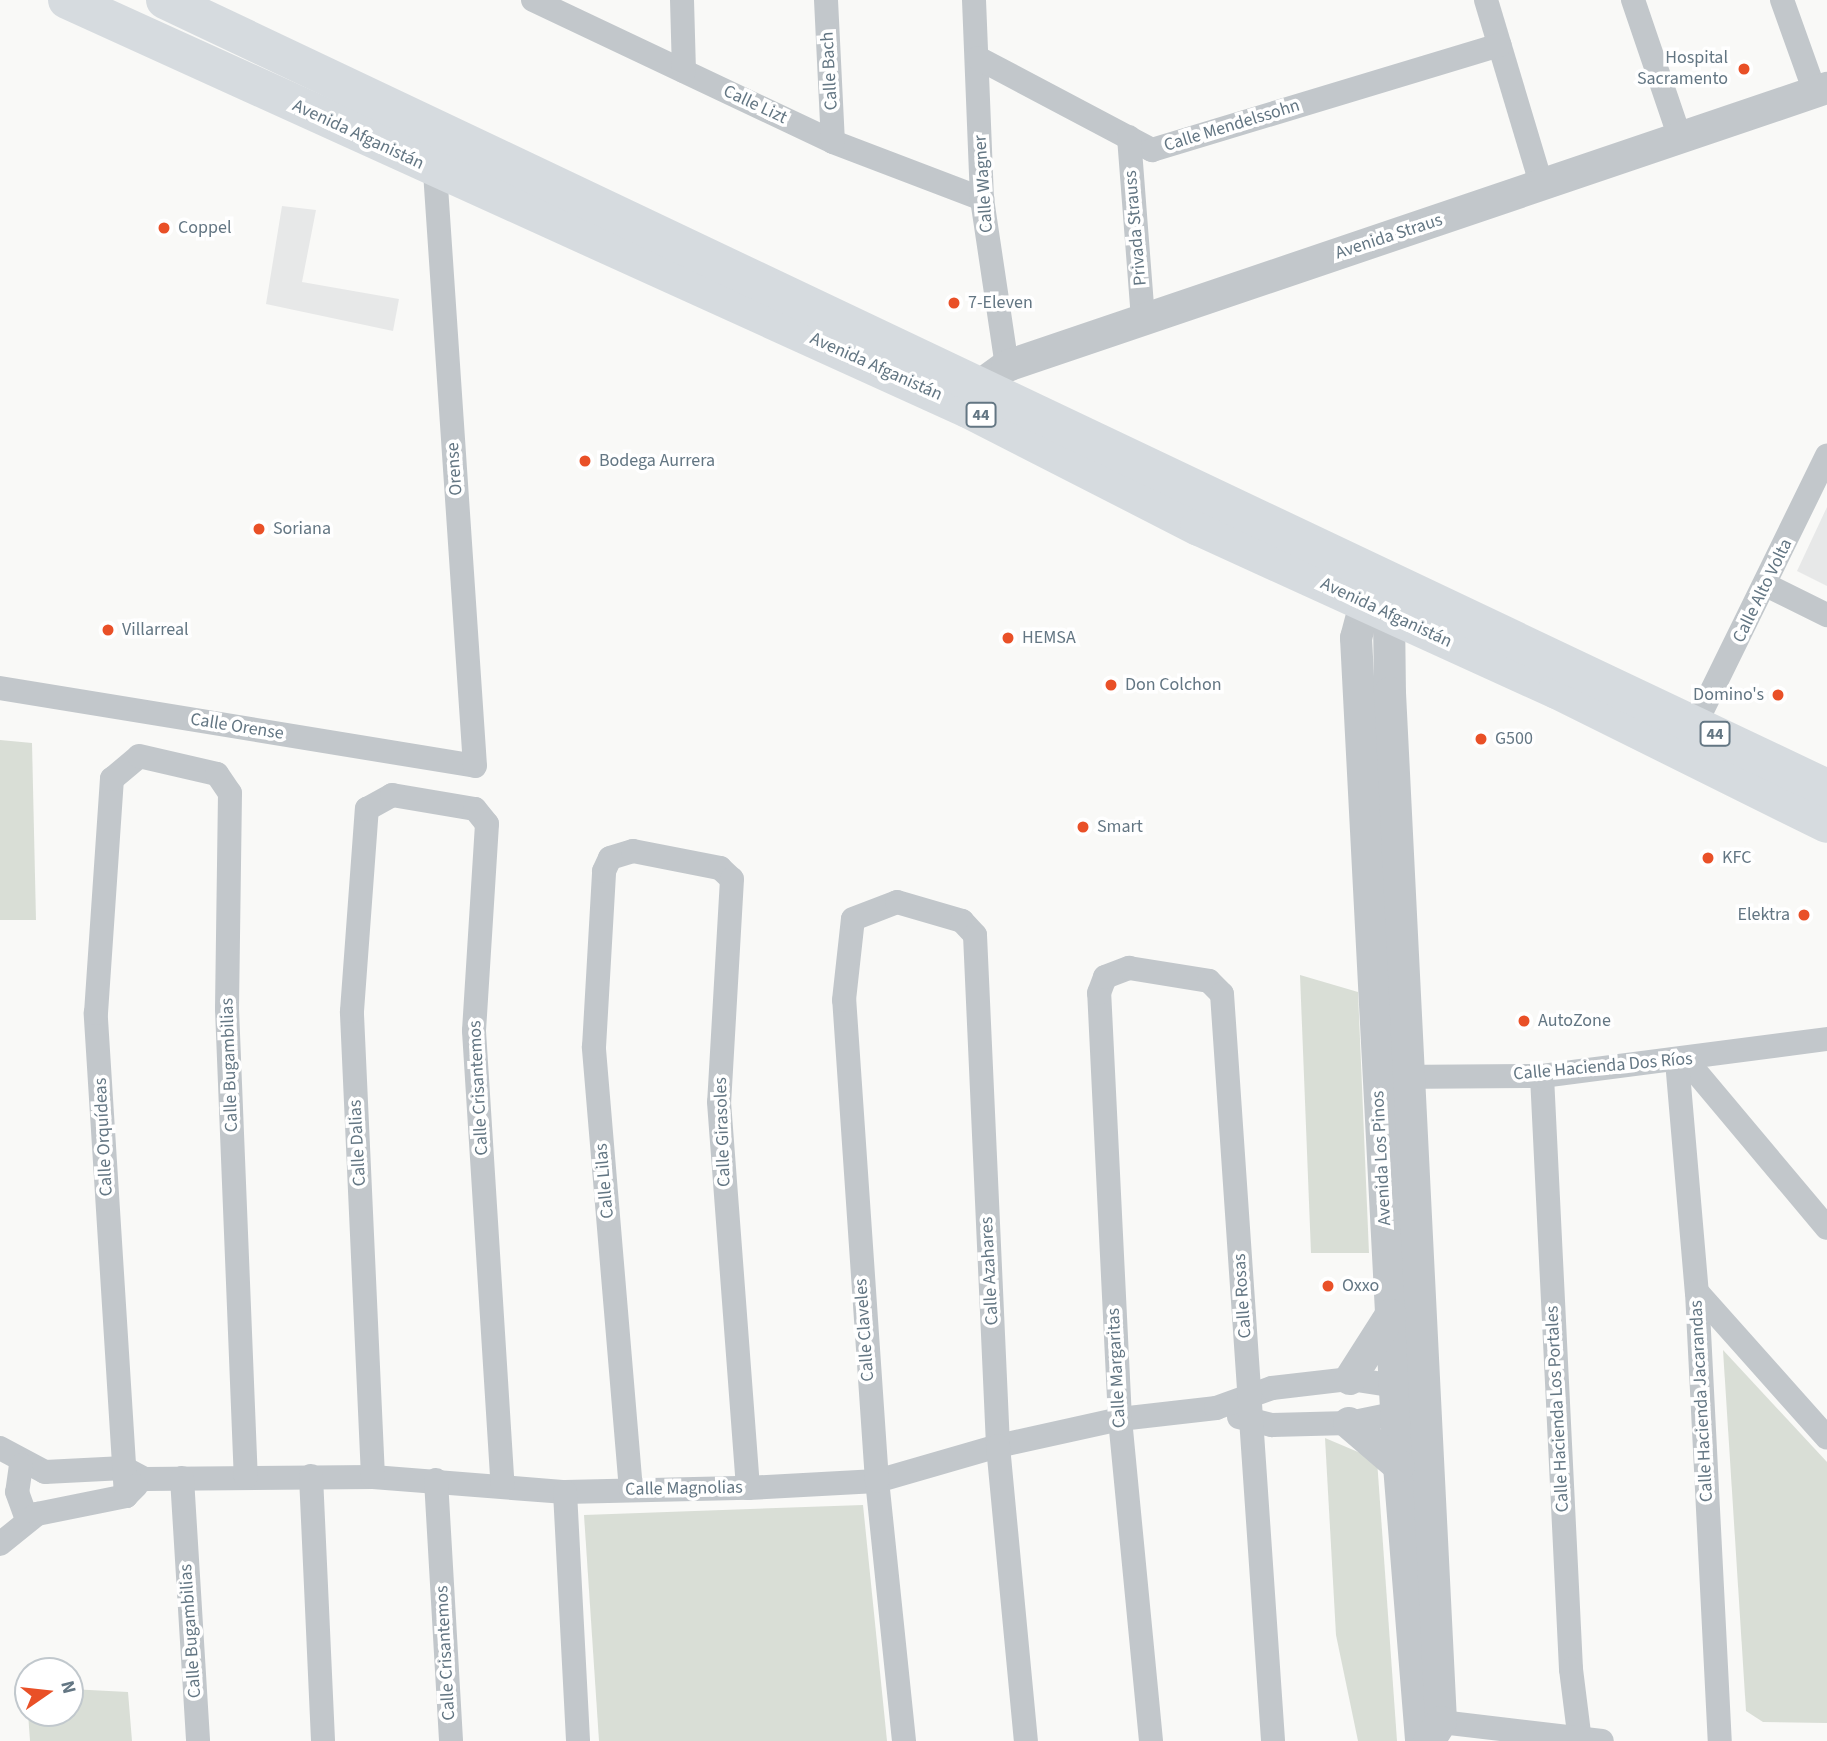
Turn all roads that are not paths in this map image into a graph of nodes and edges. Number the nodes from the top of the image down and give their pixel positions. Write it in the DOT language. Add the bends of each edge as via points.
graph roads {
  1 [pos="67,0"];
  2 [pos="94,0"];
  3 [pos="682,0"];
  4 [pos="826,0"];
  5 [pos="974,0"];
  6 [pos="1486,0"];
  7 [pos="1633,0"];
  8 [pos="1782,0"];
  9 [pos="541,2"];
  10 [pos="177,3"];
  11 [pos="1500,44"];
  12 [pos="978,58"];
  13 [pos="684,71"];
  14 [pos="1821,90"];
  15 [pos="1129,136"];
  16 [pos="1680,138"];
  17 [pos="834,142"];
  18 [pos="435,171"];
  19 [pos="1542,187"];
  20 [pos="982,199"];
  21 [pos="1143,319"];
  22 [pos="986,386"];
  23 [pos="1827,456"];
  24 [pos="1768,586"];
  25 [pos="1381,596"];
  26 [pos="1827,615"];
  27 [pos="0,688"];
  28 [pos="1696,725"];
  29 [pos="475,766"];
  30 [pos="112,779"];
  31 [pos="1827,788"];
  32 [pos="367,809"];
  33 [pos="1827,824"];
  34 [pos="604,871"];
  35 [pos="853,919"];
  36 [pos="1099,993"];
  37 [pos="1827,1039"];
  38 [pos="1681,1061"];
  39 [pos="1542,1076"];
  40 [pos="1377,1077"];
  41 [pos="1411,1077"];
  42 [pos="1827,1228"];
  43 [pos="1697,1292"];
  44 [pos="1391,1315"];
  45 [pos="1350,1378"];
  46 [pos="1318,1383"];
  47 [pos="1250,1394"];
  48 [pos="1411,1399"];
  49 [pos="1216,1408"];
  50 [pos="1120,1419"];
  51 [pos="1252,1422"];
  52 [pos="1335,1422"];
  53 [pos="1827,1438"];
  54 [pos="998,1446"];
  55 [pos="0,1448"];
  56 [pos="21,1465"];
  57 [pos="1399,1466"];
  58 [pos="134,1473"];
  59 [pos="312,1476"];
  60 [pos="246,1477"];
  61 [pos="373,1477"];
  62 [pos="182,1478"];
  63 [pos="436,1480"];
  64 [pos="877,1481"];
  65 [pos="503,1486"];
  66 [pos="748,1488"];
  67 [pos="631,1490"];
  68 [pos="565,1492"];
  69 [pos="27,1519"];
  70 [pos="0,1544"];
  71 [pos="1427,1731"];
  72 [pos="1587,1740"];
  73 [pos="198,1741"];
  74 [pos="323,1741"];
  75 [pos="451,1741"];
  76 [pos="578,1741"];
  77 [pos="904,1741"];
  78 [pos="1026,1741"];
  79 [pos="1152,1741"];
  80 [pos="1273,1741"];
  81 [pos="1720,1741"];
  1 -- 18 [label="main road, Avenida Afganistán / 44"];
  2 -- 10 [label="main road" via="146,20"];
  3 -- 13 [label="street"];
  4 -- 17 [label="street, Calle Bach"];
  5 -- 12 [label="street, Calle Wagner"];
  6 -- 11 [label="street"];
  7 -- 16 [label="street"];
  8 -- 14 [label="street"];
  9 -- 13 [label="street, Calle Lizt"];
  10 -- 22 [label="main road, Avenida Afganistán / 44"];
  11 -- 15 [label="street, Calle Mendelssohn" via="1152,150"];
  11 -- 19 [label="street"];
  12 -- 15 [label="street, Calle Mendelssohn"];
  12 -- 20 [label="street, Calle Wagner"];
  13 -- 17 [label="street, Calle Lizt"];
  14 -- 16 [label="street, Avenida Straus"];
  15 -- 21 [label="street, Privada Strauss"];
  16 -- 19 [label="street, Avenida Straus"];
  17 -- 20 [label="street, Calle Lizt"];
  18 -- 22 [label="main road, Avenida Afganistán / 44"];
  18 -- 29 [label="street, Orense"];
  19 -- 21 [label="street, Avenida Straus"];
  20 -- 22 [label="street, Calle Wagner"];
  21 -- 22 [label="street, Avenida Straus"];
  22 -- 25 [label="main road, Avenida Afganistán / 44"];
  23 -- 24 [label="street, Calle Alto Volta"];
  24 -- 26 [label="street"];
  24 -- 28 [label="street, Calle Alto Volta"];
  25 -- 28 [label="main road, Avenida Afganistán / 44"];
  25 -- 33 [label="main road, Avenida Afganistán / 44"];
  25 -- 40 [label="street, Avenida Los Pinos" via="1356,638"];
  25 -- 41 [label="street, Avenida Los Pinos"];
  27 -- 29 [label="street, Calle Orense"];
  28 -- 31 [label="main road, Avenida Afganistán / 44"];
  30 -- 58 [label="street, Calle Orquídeas" via="96,1013"];
  30 -- 60 [label="street, Calle Bugambilias" via="139,756 157,756 217,774 230,793 227,1009"];
  32 -- 61 [label="street, Calle Dalias" via="352,1011"];
  32 -- 65 [label="street, Calle Crisantemos" via="392,795 475,810 487,824 474,1031"];
  34 -- 66 [label="street, Calle Girasoles" via="610,858 633,851 720,868 732,879 719,1102"];
  34 -- 67 [label="street, Calle Lilas" via="594,1047"];
  35 -- 54 [label="street, Calle Azahares" via="897,902 962,921 975,935"];
  35 -- 64 [label="street, Calle Claveles" via="844,1000 848,1102"];
  36 -- 47 [label="street, Calle Rosas" via="1105,977 1129,968 1209,981 1222,994"];
  36 -- 50 [label="street, Calle Margaritas"];
  37 -- 38 [label="street, Calle Hacienda Dos Ríos"];
  38 -- 39 [label="street, Calle Hacienda Dos Ríos"];
  38 -- 42 [label="street"];
  38 -- 43 [label="street, Calle Hacienda Jacarandas"];
  39 -- 41 [label="street, Calle Hacienda Dos Ríos"];
  39 -- 72 [label="street, Calle Hacienda Los Portales"];
  40 -- 41 [label="street, Calle Hacienda Dos Ríos"];
  40 -- 44 [label="street, Avenida Los Pinos"];
  41 -- 48 [label="street, Avenida Los Pinos"];
  43 -- 53 [label="street"];
  43 -- 81 [label="street, Calle Hacienda Jacarandas"];
  44 -- 45 [label="street"];
  44 -- 48 [label="street, Avenida Los Pinos"];
  45 -- 46 [label="street, Calle Magnolias"];
  45 -- 48 [label="street, Calle Magnolias"];
  46 -- 47 [label="street, Calle Magnolias"];
  46 -- 52 [label="street"];
  47 -- 49 [label="street, Calle Magnolias"];
  47 -- 51 [label="street, Calle Rosas"];
  48 -- 52 [label="street, Calle Magnolias"];
  48 -- 57 [label="street, Avenida Los Pinos"];
  48 -- 71 [label="street, Avenida Los Pinos"];
  49 -- 50 [label="street, Calle Magnolias"];
  49 -- 51 [label="street, Calle Magnolias"];
  50 -- 54 [label="street, Calle Magnolias"];
  50 -- 79 [label="street, Calle Margaritas"];
  51 -- 52 [label="street, Calle Magnolias"];
  51 -- 80 [label="street, Calle Rosas"];
  52 -- 57 [label="street"];
  54 -- 64 [label="street, Calle Magnolias"];
  54 -- 78 [label="street, Calle Azahares"];
  55 -- 56 [label="street, Calle Magnolias"];
  56 -- 58 [label="street, Calle Magnolias" via="45,1472"];
  56 -- 69 [label="street" via="17,1492"];
  57 -- 71 [label="street, Avenida Los Pinos"];
  58 -- 62 [label="street, Calle Magnolias"];
  58 -- 69 [label="street, Calle Orquídeas" via="126,1496"];
  59 -- 60 [label="street, Calle Magnolias"];
  59 -- 61 [label="street, Calle Magnolias"];
  59 -- 74 [label="street"];
  60 -- 62 [label="street, Calle Magnolias"];
  61 -- 63 [label="street, Calle Magnolias"];
  62 -- 73 [label="street, Calle Bugambilias"];
  63 -- 65 [label="street, Calle Magnolias"];
  63 -- 75 [label="street, Calle Crisantemos"];
  64 -- 66 [label="street, Calle Magnolias"];
  64 -- 77 [label="street, Calle Claveles"];
  65 -- 68 [label="street, Calle Magnolias"];
  66 -- 67 [label="street, Calle Magnolias"];
  67 -- 68 [label="street, Calle Magnolias"];
  68 -- 76 [label="street"];
  69 -- 70 [label="street"];
  71 -- 72 [label="street"];
}
